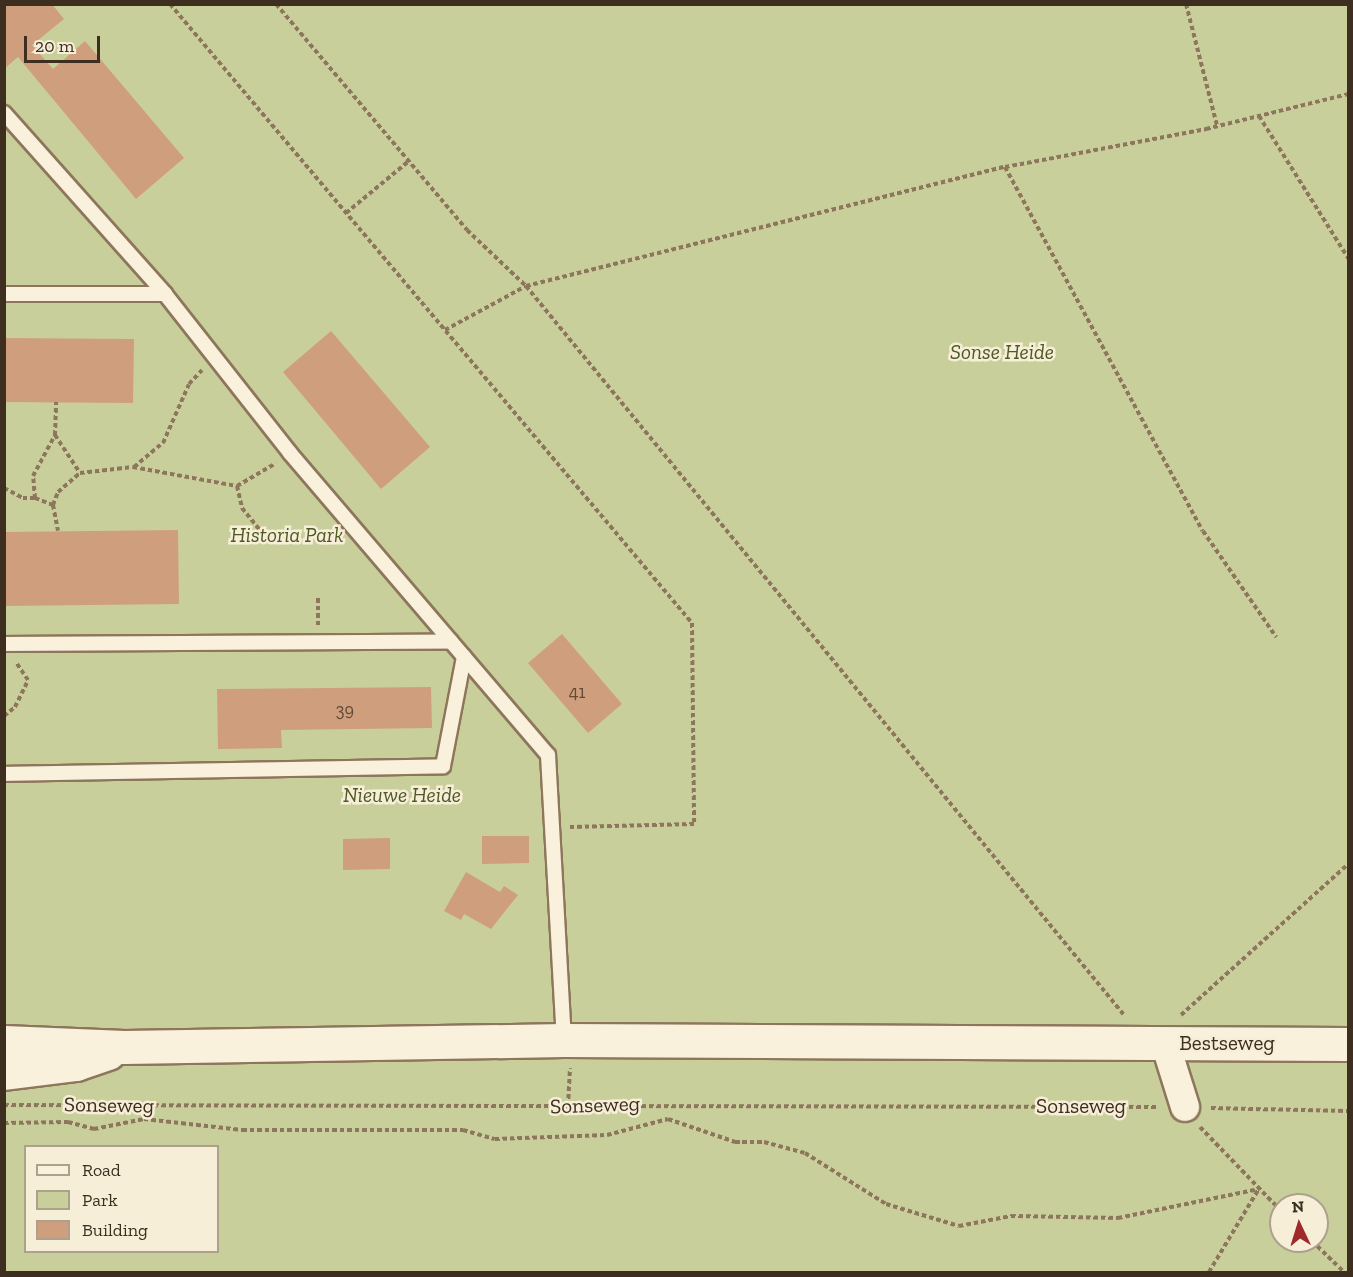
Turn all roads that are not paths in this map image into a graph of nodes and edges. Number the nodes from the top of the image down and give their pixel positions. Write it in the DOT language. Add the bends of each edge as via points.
graph roads {
  1 [pos="4,112"];
  2 [pos="4,294"];
  3 [pos="165,294"];
  4 [pos="452,642"];
  5 [pos="4,644"];
  6 [pos="464,657"];
  7 [pos="4,774"];
  8 [pos="564,1040"];
  9 [pos="4,1042"];
  10 [pos="1106,1043"];
  11 [pos="1165,1043"];
  12 [pos="1348,1044"];
  13 [pos="124,1047"];
  14 [pos="4,1073"];
  15 [pos="1185,1107"];
  1 -- 3 [label="lane"];
  2 -- 3 [label="lane"];
  3 -- 4 [label="lane" via="290,453"];
  4 -- 5 [label="lane"];
  4 -- 6 [label="lane"];
  6 -- 7 [label="lane" via="443,766"];
  6 -- 8 [label="lane" via="548,755"];
  8 -- 10 [label="main road, Sonseweg"];
  8 -- 13 [label="main road, Sonseweg"];
  9 -- 13 [label="main road, Sonseweg"];
  10 -- 11 [label="main road, Bestseweg"];
  11 -- 12 [label="main road, Bestseweg"];
  11 -- 15 [label="street"];
  13 -- 14 [label="main road, Sonseweg" via="76,1064"];
}
